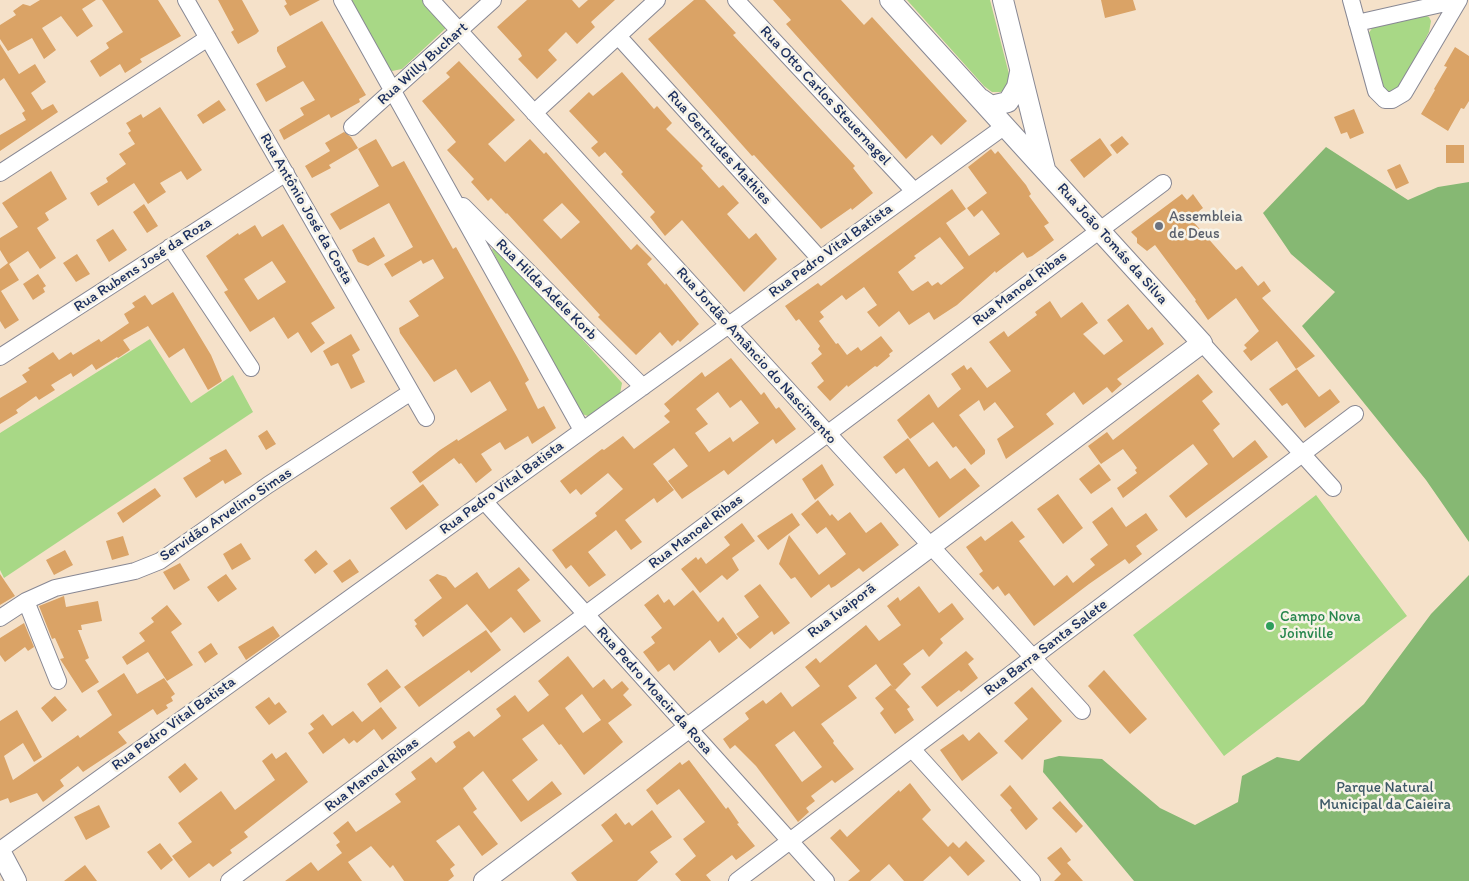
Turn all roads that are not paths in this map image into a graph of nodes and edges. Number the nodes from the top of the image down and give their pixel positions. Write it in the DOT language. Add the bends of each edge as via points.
graph roads {
  1 [pos="186,0"];
  2 [pos="342,0"];
  3 [pos="431,0"];
  4 [pos="493,0"];
  5 [pos="657,0"];
  6 [pos="736,0"];
  7 [pos="890,0"];
  8 [pos="1003,0"];
  9 [pos="1351,0"];
  10 [pos="1459,0"];
  11 [pos="1357,23"];
  12 [pos="459,31"];
  13 [pos="618,36"];
  14 [pos="208,38"];
  15 [pos="1019,65"];
  16 [pos="392,91"];
  17 [pos="1026,94"];
  18 [pos="981,99"];
  19 [pos="534,114"];
  20 [pos="1005,126"];
  21 [pos="352,127"];
  22 [pos="1046,171"];
  23 [pos="0,172"];
  24 [pos="286,173"];
  25 [pos="1163,183"];
  26 [pos="914,191"];
  27 [pos="449,192"];
  28 [pos="1100,230"];
  29 [pos="170,247"];
  30 [pos="820,259"];
  31 [pos="728,325"];
  32 [pos="1202,344"];
  33 [pos="0,357"];
  34 [pos="251,368"];
  35 [pos="642,387"];
  36 [pos="411,392"];
  37 [pos="1355,414"];
  38 [pos="426,418"];
  39 [pos="582,430"];
  40 [pos="827,434"];
  41 [pos="1302,454"];
  42 [pos="1333,488"];
  43 [pos="484,501"];
  44 [pos="930,546"];
  45 [pos="26,602"];
  46 [pos="585,615"];
  47 [pos="0,618"];
  48 [pos="1033,658"];
  49 [pos="58,681"];
  50 [pos="1082,712"];
  51 [pos="687,727"];
  52 [pos="912,749"];
  53 [pos="790,841"];
  54 [pos="0,850"];
  55 [pos="16,881"];
  56 [pos="230,881"];
  57 [pos="484,881"];
  58 [pos="737,881"];
  59 [pos="826,881"];
  60 [pos="1032,881"];
  1 -- 14 [label="street, Rua Antônio José da Costa"];
  2 -- 16 [label="street"];
  3 -- 12 [label="street, Rua Jordão Amâncio do Nascimento"];
  4 -- 12 [label="street, Rua Willy Buchart"];
  5 -- 13 [label="street"];
  6 -- 26 [label="street, Rua Otto Carlos Steuernagel"];
  7 -- 18 [label="street, Rua João Tomás da Silva"];
  8 -- 15 [label="street"];
  9 -- 11 [label="street"];
  10 -- 11 [label="street"];
  10 -- 11 [label="street" via="1399,98 1385,100 1373,84"];
  12 -- 16 [label="street, Rua Willy Buchart"];
  12 -- 19 [label="street, Rua Jordão Amâncio do Nascimento"];
  13 -- 19 [label="street"];
  13 -- 30 [label="street, Rua Gertrudes Mathies"];
  14 -- 23 [label="street"];
  14 -- 24 [label="street, Rua Antônio José da Costa"];
  15 -- 17 [label="street"];
  15 -- 18 [label="street" via="1017,87 1008,102 991,106"];
  16 -- 21 [label="street, Rua Willy Buchart"];
  16 -- 27 [label="street"];
  17 -- 20 [label="street" via="1020,114"];
  17 -- 22 [label="street"];
  18 -- 20 [label="street, Rua João Tomás da Silva"];
  19 -- 31 [label="street, Rua Jordão Amâncio do Nascimento"];
  20 -- 22 [label="street, Rua João Tomás da Silva"];
  20 -- 26 [label="street, Rua Pedro Vital Batista"];
  22 -- 28 [label="street, Rua João Tomás da Silva"];
  24 -- 29 [label="street, Rua Rubens José da Roza"];
  24 -- 36 [label="street, Rua Antônio José da Costa"];
  25 -- 28 [label="street, Rua Manoel Ribas"];
  26 -- 30 [label="street, Rua Pedro Vital Batista"];
  27 -- 35 [label="street, Rua Hilda Adele Korb"];
  27 -- 39 [label="street"];
  28 -- 32 [label="street, Rua João Tomás da Silva"];
  28 -- 40 [label="street, Rua Manoel Ribas"];
  29 -- 33 [label="street, Rua Rubens José da Roza"];
  29 -- 34 [label="street"];
  30 -- 31 [label="street, Rua Pedro Vital Batista"];
  31 -- 35 [label="street, Rua Pedro Vital Batista"];
  31 -- 40 [label="street, Rua Jordão Amâncio do Nascimento"];
  32 -- 41 [label="street, Rua João Tomás da Silva"];
  32 -- 44 [label="street, Rua Ivaiporã"];
  35 -- 39 [label="street, Rua Pedro Vital Batista"];
  36 -- 38 [label="street, Rua Antônio José da Costa"];
  36 -- 45 [label="street, Servidão Arvelino Simas" via="268,485 160,561 134,571 55,588"];
  37 -- 41 [label="street, Rua Barra Santa Salete"];
  39 -- 43 [label="street, Rua Pedro Vital Batista"];
  40 -- 44 [label="street, Rua Jordão Amâncio do Nascimento"];
  40 -- 46 [label="street, Rua Manoel Ribas"];
  41 -- 42 [label="street, Rua João Tomás da Silva"];
  41 -- 48 [label="street, Rua Barra Santa Salete"];
  43 -- 46 [label="street, Rua Pedro Moacir da Rosa"];
  43 -- 54 [label="street, Rua Pedro Vital Batista"];
  44 -- 48 [label="street, Rua Jordão Amâncio do Nascimento"];
  44 -- 51 [label="street, Rua Ivaiporã"];
  45 -- 47 [label="street, Servidão Arvelino Simas"];
  45 -- 49 [label="street"];
  46 -- 51 [label="street, Rua Pedro Moacir da Rosa"];
  46 -- 56 [label="street, Rua Manoel Ribas"];
  48 -- 50 [label="street, Rua Jordão Amâncio do Nascimento"];
  48 -- 52 [label="street, Rua Barra Santa Salete"];
  51 -- 53 [label="street, Rua Pedro Moacir da Rosa"];
  51 -- 57 [label="street, Rua Ivaiporã"];
  52 -- 53 [label="street, Rua Barra Santa Salete"];
  52 -- 60 [label="street"];
  53 -- 58 [label="street, Rua Barra Santa Salete"];
  53 -- 59 [label="street, Rua Pedro Moacir da Rosa"];
  54 -- 55 [label="street"];
}
